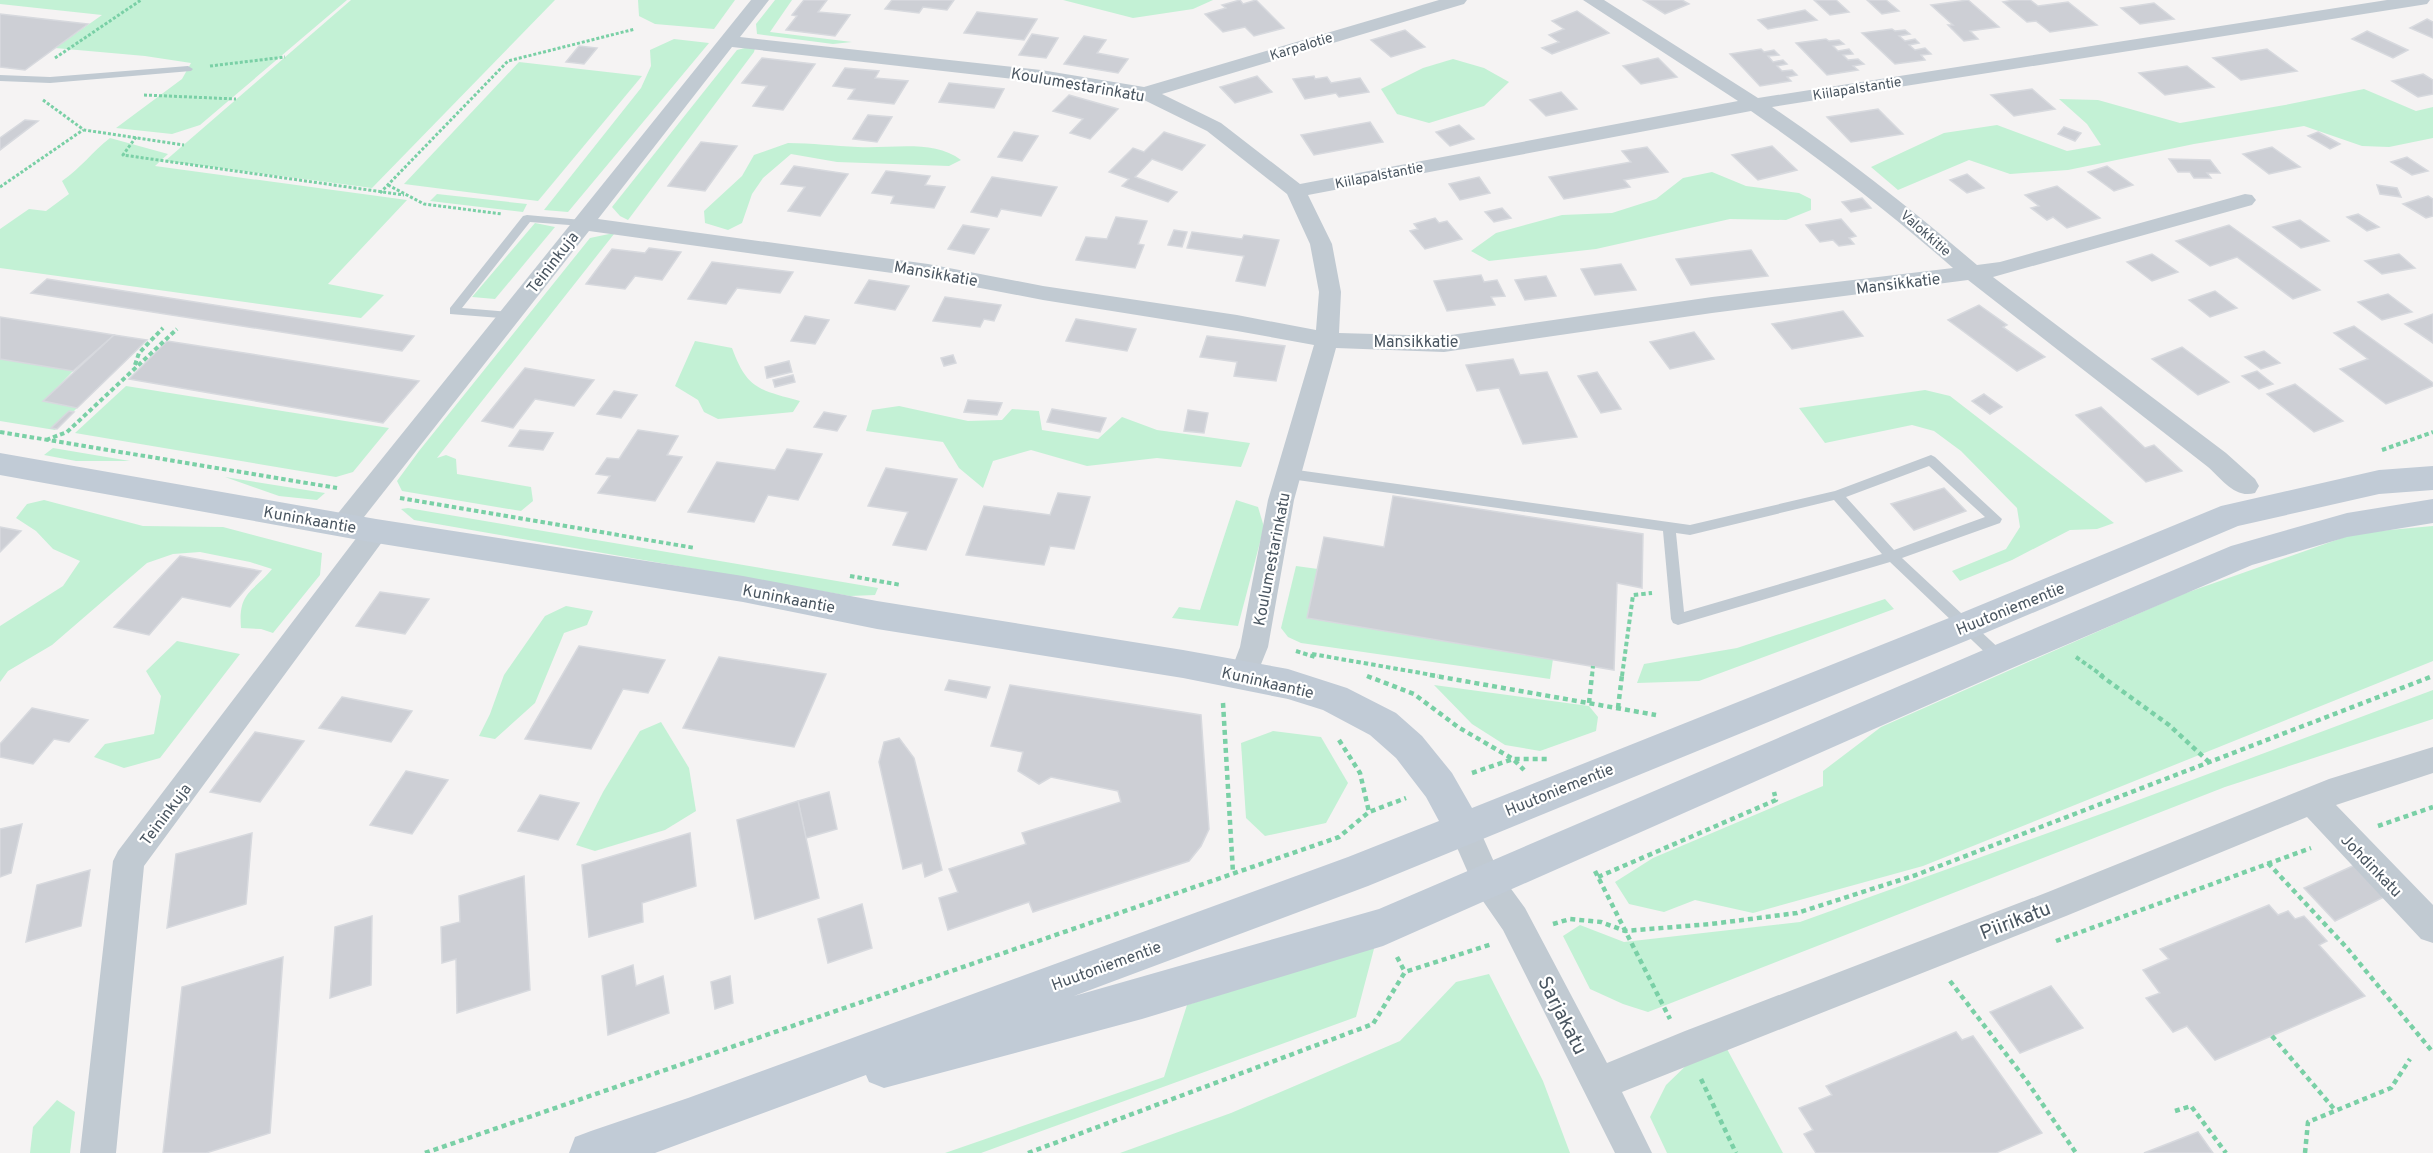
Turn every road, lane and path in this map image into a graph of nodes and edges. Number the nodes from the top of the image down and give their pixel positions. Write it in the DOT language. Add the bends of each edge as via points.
graph roads {
  1 [pos="141,0"];
  2 [pos="760,0"];
  3 [pos="1458,0"];
  4 [pos="1592,0"];
  5 [pos="2423,0"];
  6 [pos="2433,4"];
  7 [pos="635,29"];
  8 [pos="726,41"];
  9 [pos="285,57"];
  10 [pos="188,69"];
  11 [pos="0,78"];
  12 [pos="25,79"];
  13 [pos="1144,93"];
  14 [pos="1755,104"];
  15 [pos="84,130"];
  16 [pos="136,137"];
  17 [pos="184,145"];
  18 [pos="388,185"];
  19 [pos="0,188"];
  20 [pos="1296,191"];
  21 [pos="380,193"];
  22 [pos="404,195"];
  23 [pos="2246,200"];
  24 [pos="527,218"];
  25 [pos="582,223"];
  26 [pos="1974,274"];
  27 [pos="510,316"];
  28 [pos="163,328"];
  29 [pos="177,330"];
  30 [pos="1328,340"];
  31 [pos="135,366"];
  32 [pos="10,466"];
  33 [pos="1290,474"];
  34 [pos="2433,477"];
  35 [pos="2246,486"];
  36 [pos="1837,495"];
  37 [pos="2433,511"];
  38 [pos="344,524"];
  39 [pos="1669,528"];
  40 [pos="376,531"];
  41 [pos="1892,556"];
  42 [pos="1652,584"];
  43 [pos="1966,626"];
  44 [pos="2049,638"];
  45 [pos="1302,652"];
  46 [pos="2000,658"];
  47 [pos="1593,666"];
  48 [pos="2433,676"];
  49 [pos="1233,687"];
  50 [pos="1589,703"];
  51 [pos="1618,708"];
  52 [pos="1663,716"];
  53 [pos="2433,760"];
  54 [pos="2210,763"];
  55 [pos="1774,792"];
  56 [pos="2312,801"];
  57 [pos="2433,807"];
  58 [pos="1463,827"];
  59 [pos="2345,837"];
  60 [pos="2268,863"];
  61 [pos="1233,873"];
  62 [pos="1598,877"];
  63 [pos="1487,881"];
  64 [pos="2433,928"];
  65 [pos="1522,935"];
  66 [pos="2047,945"];
  67 [pos="1960,977"];
  68 [pos="1950,981"];
  69 [pos="1939,985"];
  70 [pos="2272,1036"];
  71 [pos="2431,1050"];
  72 [pos="2410,1059"];
  73 [pos="1712,1075"];
  74 [pos="1701,1079"];
  75 [pos="1599,1084"];
  76 [pos="2335,1110"];
  77 [pos="2175,1111"];
  78 [pos="688,1120"];
  79 [pos="98,1153"];
  80 [pos="591,1153"];
  81 [pos="1028,1153"];
  82 [pos="1634,1153"];
  83 [pos="2076,1153"];
  84 [pos="2226,1153"];
  85 [pos="2305,1153"];
  1 -- 12 [label="path"];
  2 -- 8 [label="street, Teininkuja"];
  3 -- 13 [label="street, Karpalotie"];
  4 -- 14 [label="street, Valokkitie"];
  5 -- 6 [label="street"];
  5 -- 14 [label="street, Kiilapalstantie"];
  7 -- 18 [label="path" via="508,61"];
  8 -- 13 [label="street, Koulumestarinkatu" via="1041,75"];
  8 -- 25 [label="street, Teininkuja"];
  9 -- 10 [label="path"];
  10 -- 12 [label="lane"];
  11 -- 12 [label="lane"];
  12 -- 15 [label="path" via="34,93"];
  13 -- 20 [label="street, Koulumestarinkatu" via="1214,127"];
  14 -- 20 [label="street, Kiilapalstantie"];
  14 -- 26 [label="street, Valokkitie" via="1895,206"];
  15 -- 16 [label="path"];
  15 -- 19 [label="path"];
  16 -- 17 [label="path"];
  16 -- 21 [label="path" via="123,156"];
  18 -- 21 [label="path"];
  18 -- 22 [label="path"];
  20 -- 30 [label="street, Koulumestarinkatu" via="1321,244 1330,292"];
  21 -- 22 [label="path"];
  22 -- 24 [label="path" via="424,204"];
  23 -- 26 [label="street, Mansikkatie"];
  24 -- 25 [label="lane"];
  24 -- 27 [label="lane" via="454,311"];
  25 -- 27 [label="street, Teininkuja"];
  25 -- 30 [label="street, Mansikkatie" via="928,271"];
  26 -- 30 [label="street, Mansikkatie" via="1712,305 1444,344"];
  26 -- 35 [label="street, Valokkitie"];
  27 -- 38 [label="street, Teininkuja"];
  28 -- 31 [label="path" via="140,353"];
  29 -- 31 [label="path"];
  30 -- 33 [label="street, Koulumestarinkatu"];
  31 -- 32 [label="path" via="67,432 46,440"];
  32 -- 38 [label="main road, Kuninkaantie"];
  33 -- 39 [label="lane"];
  33 -- 49 [label="street, Koulumestarinkatu" via="1281,500 1254,647"];
  34 -- 43 [label="main road, Huutoniementie" via="2379,482 2232,515"];
  36 -- 39 [label="lane" via="1690,530"];
  36 -- 41 [label="lane"];
  36 -- 41 [label="lane" via="1931,460 1995,519"];
  37 -- 44 [label="main road, Huutoniementie" via="2347,525 2243,555"];
  38 -- 40 [label="main road, Kuninkaantie"];
  39 -- 41 [label="lane" via="1678,619"];
  40 -- 49 [label="main road, Kuninkaantie" via="1183,664"];
  40 -- 79 [label="street, Teininkuja" via="129,861"];
  41 -- 43 [label="lane"];
  42 -- 51 [label="path" via="1652,594 1633,595"];
  43 -- 46 [label="lane"];
  43 -- 58 [label="main road, Huutoniementie"];
  44 -- 46 [label="main road, Huutoniementie"];
  44 -- 54 [label="path" via="2169,726"];
  45 -- 50 [label="path"];
  46 -- 63 [label="main road, Huutoniementie"];
  47 -- 50 [label="path"];
  48 -- 54 [label="path"];
  49 -- 58 [label="main road, Kuninkaantie" via="1288,684 1335,699 1383,724 1409,747 1439,785"];
  49 -- 61 [label="path"];
  50 -- 51 [label="path"];
  51 -- 52 [label="path"];
  53 -- 56 [label="street, Piirikatu"];
  54 -- 65 [label="path" via="1916,875 1797,913 1625,931 1601,922 1570,919"];
  55 -- 62 [label="path" via="1776,800"];
  56 -- 59 [label="street, Johdinkatu"];
  56 -- 75 [label="street, Piirikatu"];
  57 -- 59 [label="path"];
  58 -- 63 [label="street, Kuninkaantie"];
  58 -- 78 [label="main road, Huutoniementie" via="1354,873"];
  59 -- 60 [label="path"];
  59 -- 64 [label="street, Johdinkatu"];
  60 -- 66 [label="path"];
  60 -- 71 [label="path" via="2347,948"];
  63 -- 65 [label="street, Sarjakatu"];
  63 -- 78 [label="main road, Huutoniementie" via="1383,927 1142,999"];
  65 -- 75 [label="street, Sarjakatu"];
  65 -- 81 [label="path" via="1405,972 1373,1024"];
  67 -- 68 [label="path"];
  68 -- 69 [label="path"];
  68 -- 83 [label="path"];
  70 -- 76 [label="path"];
  72 -- 76 [label="path" via="2391,1088"];
  73 -- 74 [label="path"];
  75 -- 82 [label="street, Sarjakatu"];
  76 -- 85 [label="path" via="2308,1122"];
  77 -- 84 [label="path" via="2191,1106"];
  78 -- 80 [label="main road, Huutoniementie"];
}
